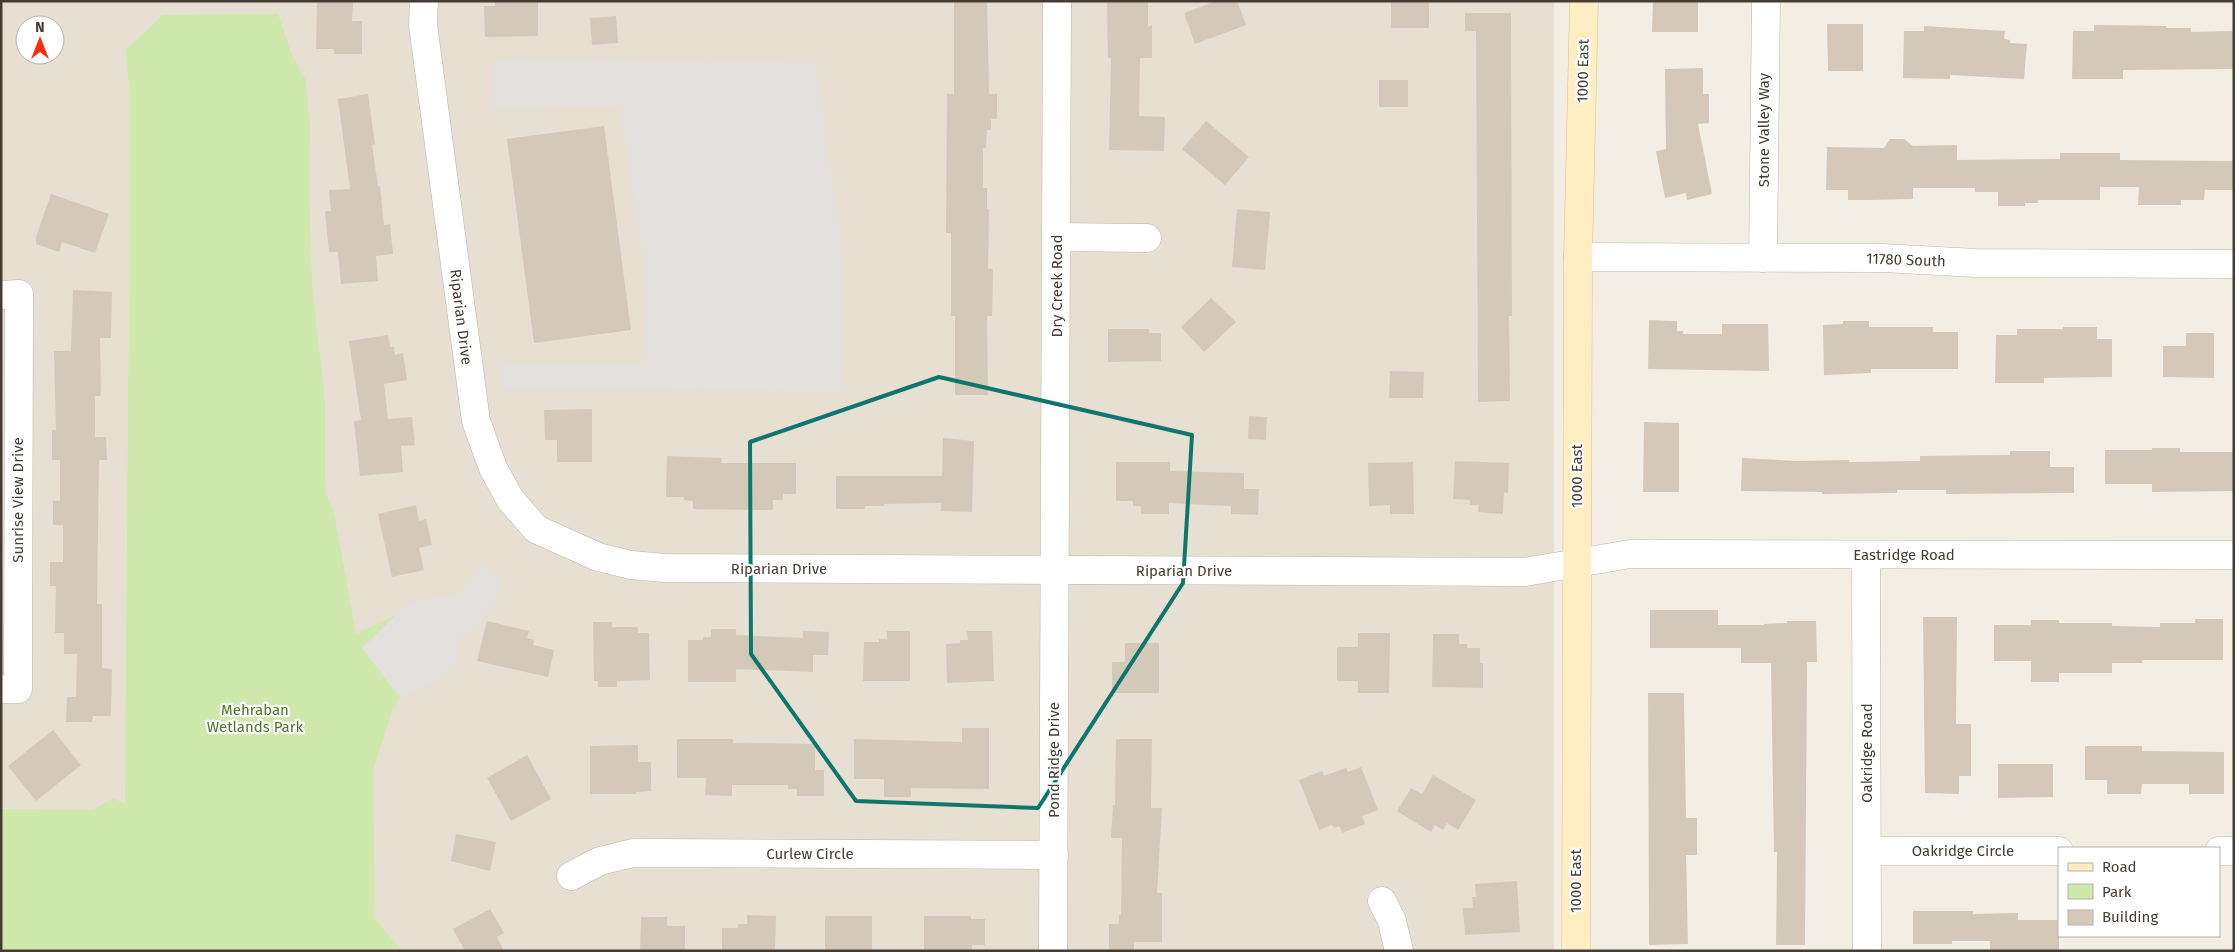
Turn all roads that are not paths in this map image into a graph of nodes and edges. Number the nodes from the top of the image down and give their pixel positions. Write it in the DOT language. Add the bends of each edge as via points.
graph roads {
  1 [pos="424,1"];
  2 [pos="1057,1"];
  3 [pos="1584,1"];
  4 [pos="1766,1"];
  5 [pos="1057,237"];
  6 [pos="1147,238"];
  7 [pos="1578,257"];
  8 [pos="1763,258"];
  9 [pos="2234,264"];
  10 [pos="10,295"];
  11 [pos="1866,555"];
  12 [pos="2234,555"];
  13 [pos="1576,563"];
  14 [pos="1055,570"];
  15 [pos="1,689"];
  16 [pos="1867,851"];
  17 [pos="2058,851"];
  18 [pos="2220,851"];
  19 [pos="2234,851"];
  20 [pos="1054,855"];
  21 [pos="571,876"];
  22 [pos="1382,901"];
  23 [pos="1053,951"];
  24 [pos="1398,951"];
  25 [pos="1576,951"];
  26 [pos="1867,951"];
  1 -- 14 [label="street, Riparian Drive" via="423,25 476,421 493,468 510,499 536,529 598,557 631,565 665,568"];
  2 -- 5 [label="street, Dry Creek Road"];
  3 -- 7 [label="street, 1000 East"];
  4 -- 8 [label="street, Stone Valley Way"];
  5 -- 6 [label="street"];
  5 -- 14 [label="street, Dry Creek Road"];
  7 -- 8 [label="street, 11780 South"];
  7 -- 13 [label="street, 1000 East"];
  8 -- 9 [label="street, 11780 South"];
  10 -- 15 [label="street, Sunrise View Drive" via="18,689"];
  11 -- 12 [label="street, Eastridge Road"];
  11 -- 13 [label="street, Eastridge Road" via="1630,554"];
  11 -- 16 [label="street, Oakridge Road"];
  13 -- 14 [label="street, Riparian Drive" via="1525,572"];
  13 -- 25 [label="street, 1000 East"];
  14 -- 20 [label="street, Pond Ridge Drive"];
  16 -- 17 [label="street, Oakridge Circle"];
  16 -- 26 [label="street, Oakridge Road"];
  18 -- 19 [label="street"];
  20 -- 21 [label="street, Curlew Circle" via="633,853 600,860"];
  20 -- 23 [label="street, Pond Ridge Drive"];
  22 -- 24 [label="street" via="1392,921"];
}
